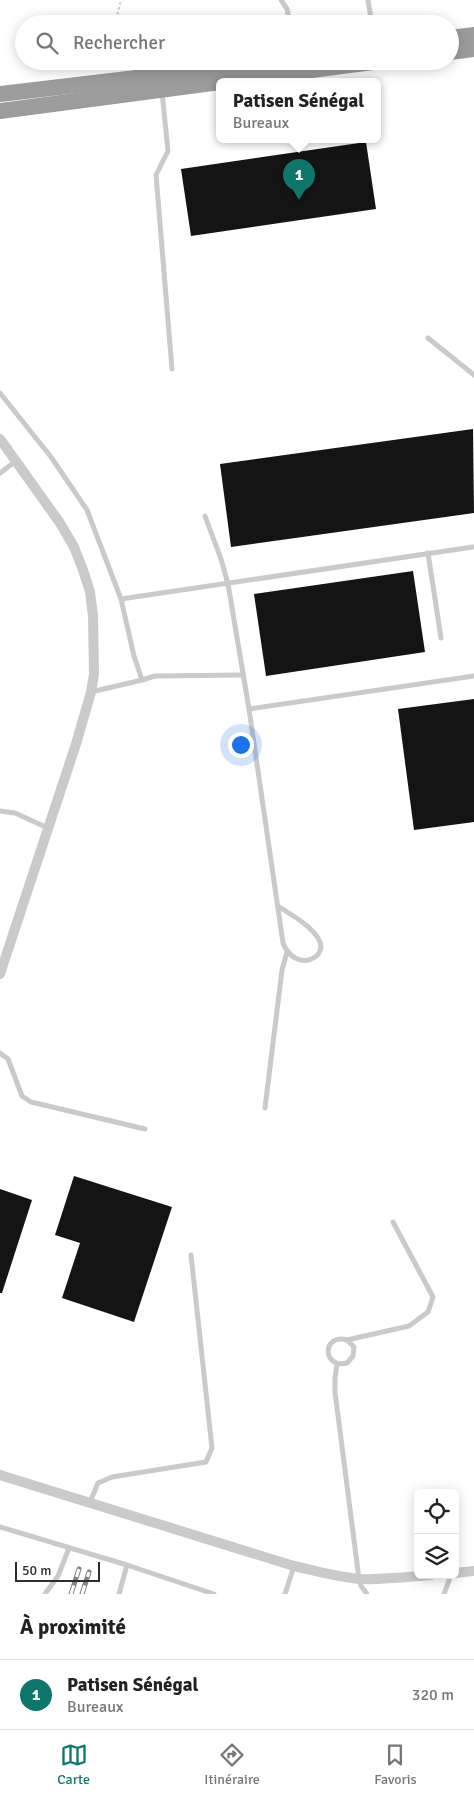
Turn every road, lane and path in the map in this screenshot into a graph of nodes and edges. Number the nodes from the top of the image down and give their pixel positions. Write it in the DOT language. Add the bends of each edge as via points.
graph roads {
  1 [pos="120,0"];
  2 [pos="281,0"];
  3 [pos="368,0"];
  4 [pos="116,15"];
  5 [pos="288,15"];
  6 [pos="370,15"];
  7 [pos="474,35"];
  8 [pos="459,37"];
  9 [pos="474,49"];
  10 [pos="459,51"];
  11 [pos="209,70"];
  12 [pos="311,70"];
  13 [pos="249,78"];
  14 [pos="216,83"];
  15 [pos="161,90"];
  16 [pos="0,94"];
  17 [pos="0,111"];
  18 [pos="428,338"];
  19 [pos="172,369"];
  20 [pos="474,375"];
  21 [pos="0,393"];
  22 [pos="0,439"];
  23 [pos="16,460"];
  24 [pos="0,474"];
  25 [pos="205,516"];
  26 [pos="473,547"];
  27 [pos="428,554"];
  28 [pos="228,584"];
  29 [pos="121,599"];
  30 [pos="442,638"];
  31 [pos="243,675"];
  32 [pos="474,676"];
  33 [pos="142,680"];
  34 [pos="91,692"];
  35 [pos="249,709"];
  36 [pos="0,811"];
  37 [pos="48,828"];
  38 [pos="278,906"];
  39 [pos="287,952"];
  40 [pos="0,974"];
  41 [pos="0,1053"];
  42 [pos="265,1108"];
  43 [pos="145,1129"];
  44 [pos="393,1222"];
  45 [pos="191,1255"];
  46 [pos="347,1340"];
  47 [pos="337,1364"];
  48 [pos="0,1475"];
  49 [pos="90,1502"];
  50 [pos="0,1527"];
  51 [pos="69,1548"];
  52 [pos="127,1566"];
  53 [pos="294,1566"];
  54 [pos="474,1571"];
  55 [pos="459,1573"];
  56 [pos="414,1576"];
  57 [pos="359,1579"];
  58 [pos="450,1579"];
  59 [pos="45,1594"];
  60 [pos="119,1594"];
  61 [pos="214,1594"];
  62 [pos="285,1594"];
  63 [pos="367,1594"];
  64 [pos="444,1594"];
  1 -- 4 [label="path"];
  2 -- 5 [label="lane"];
  3 -- 6 [label="lane"];
  7 -- 8 [label="highway"];
  9 -- 10 [label="highway"];
  11 -- 16 [label="highway"];
  12 -- 13 [label="highway"];
  14 -- 15 [label="highway"];
  15 -- 17 [label="highway"];
  15 -- 19 [label="lane" via="168,152 156,175"];
  18 -- 20 [label="lane"];
  21 -- 29 [label="lane" via="51,457 87,510"];
  22 -- 23 [label="street"];
  23 -- 24 [label="lane"];
  23 -- 34 [label="street" via="60,523 83,570 93,616 94,674"];
  25 -- 28 [label="lane"];
  26 -- 27 [label="lane"];
  27 -- 28 [label="lane"];
  27 -- 30 [label="lane"];
  28 -- 29 [label="lane"];
  28 -- 31 [label="lane"];
  29 -- 33 [label="lane"];
  31 -- 33 [label="lane" via="155,676"];
  31 -- 35 [label="lane"];
  32 -- 35 [label="lane"];
  33 -- 34 [label="lane"];
  34 -- 37 [label="street"];
  35 -- 38 [label="lane"];
  36 -- 37 [label="lane" via="15,813"];
  37 -- 40 [label="street"];
  38 -- 39 [label="lane"];
  38 -- 39 [label="lane" via="306,926 321,945 320,952 310,960 294,959"];
  39 -- 42 [label="lane"];
  41 -- 43 [label="lane" via="8,1060 22,1096 31,1102"];
  44 -- 46 [label="lane" via="433,1297 428,1312 409,1326"];
  45 -- 49 [label="lane" via="212,1448 206,1462 112,1477 98,1483"];
  46 -- 47 [label="lane" via="354,1347 353,1356 347,1363"];
  46 -- 47 [label="lane" via="341,1338 330,1344 328,1355"];
  47 -- 57 [label="lane" via="336,1392"];
  48 -- 49 [label="street"];
  49 -- 53 [label="street"];
  50 -- 51 [label="lane"];
  51 -- 52 [label="lane"];
  51 -- 59 [label="lane" via="58,1576"];
  52 -- 60 [label="lane"];
  52 -- 61 [label="lane"];
  53 -- 57 [label="street"];
  53 -- 62 [label="lane"];
  54 -- 55 [label="street"];
  56 -- 57 [label="street"];
  57 -- 63 [label="lane"];
  58 -- 64 [label="lane"];
}
